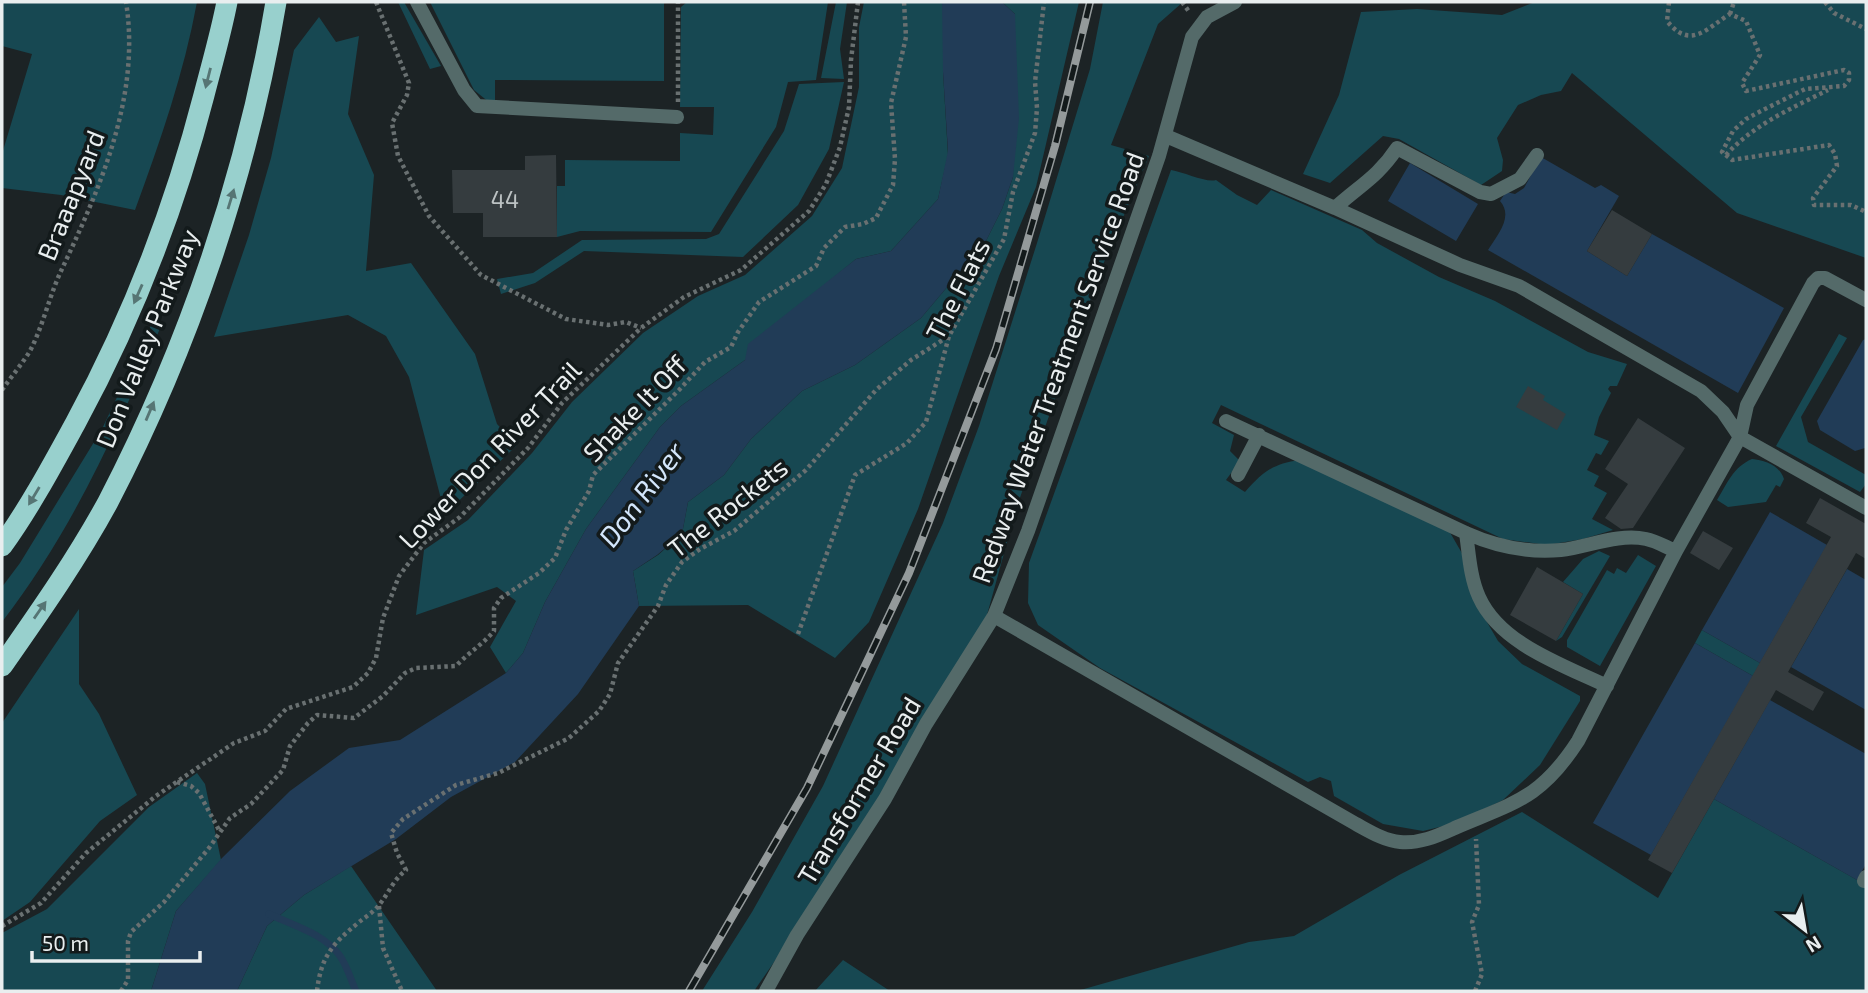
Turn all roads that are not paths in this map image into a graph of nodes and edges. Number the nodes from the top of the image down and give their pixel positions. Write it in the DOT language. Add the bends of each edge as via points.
graph roads {
  1 [pos="417,2"];
  2 [pos="1236,2"];
  3 [pos="226,7"];
  4 [pos="275,10"];
  5 [pos="677,117"];
  6 [pos="1166,136"];
  7 [pos="1537,155"];
  8 [pos="1335,208"];
  9 [pos="1866,300"];
  10 [pos="1226,421"];
  11 [pos="1259,435"];
  12 [pos="1740,438"];
  13 [pos="1238,475"];
  14 [pos="1866,508"];
  15 [pos="1466,533"];
  16 [pos="2,546"];
  17 [pos="1675,551"];
  18 [pos="994,616"];
  19 [pos="2,666"];
  20 [pos="1607,686"];
  21 [pos="766,991"];
  1 -- 5 [label="lane" via="477,107"];
  2 -- 6 [label="lane, Redway Water Treatment Service Road" via="1207,18 1192,37"];
  3 -- 16 [label="highway, Don Valley Parkway, one-way" via="187,158 153,259 107,366"];
  19 -- 4 [label="highway, Don Valley Parkway, one-way" via="107,503 187,325 232,196"];
  6 -- 8 [label="lane, Redway Water Treatment Service Road"];
  6 -- 18 [label="lane, Redway Water Treatment Service Road"];
  7 -- 8 [label="lane" via="1520,179 1491,194 1397,148 1374,177"];
  8 -- 12 [label="lane, Redway Water Treatment Service Road" via="1460,265 1519,286 1702,391"];
  9 -- 12 [label="lane" via="1825,278 1813,283 1746,405"];
  10 -- 11 [label="lane"];
  11 -- 13 [label="lane"];
  11 -- 15 [label="lane"];
  12 -- 14 [label="lane"];
  12 -- 17 [label="lane, Redway Water Treatment Service Road"];
  15 -- 17 [label="lane" via="1528,549 1561,550 1639,538"];
  15 -- 20 [label="lane" via="1475,586 1493,618 1531,647"];
  17 -- 20 [label="lane, Redway Water Treatment Service Road"];
  18 -- 20 [label="lane, Redway Water Treatment Service Road" via="1397,842 1417,842 1521,801 1555,773"];
  18 -- 21 [label="lane, Transformer Road"];
}
